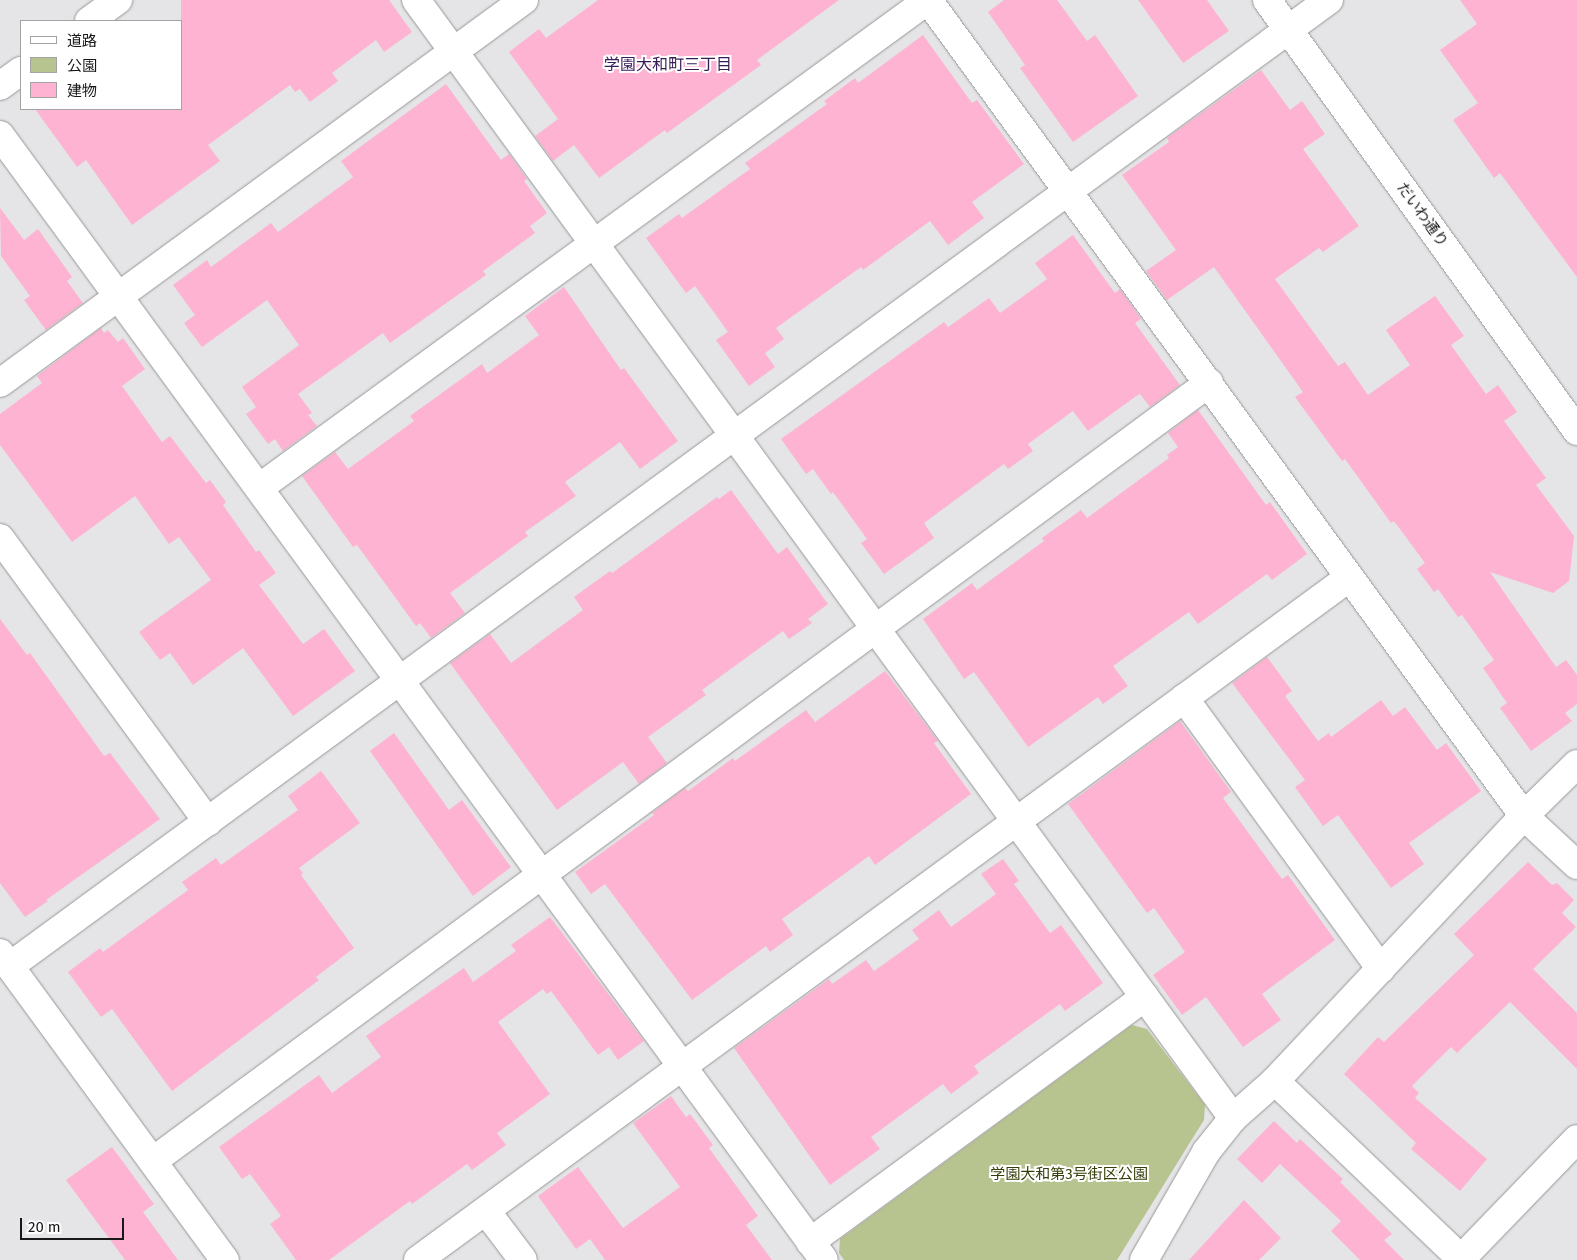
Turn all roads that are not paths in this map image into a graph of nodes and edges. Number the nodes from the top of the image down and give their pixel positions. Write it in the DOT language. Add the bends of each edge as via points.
graph roads {
  1 [pos="118,0"];
  2 [pos="416,0"];
  3 [pos="524,0"];
  4 [pos="1267,0"];
  5 [pos="1329,0"];
  6 [pos="90,20"];
  7 [pos="1289,29"];
  8 [pos="453,52"];
  9 [pos="20,72"];
  10 [pos="0,86"];
  11 [pos="0,135"];
  12 [pos="1068,191"];
  13 [pos="594,243"];
  14 [pos="118,296"];
  15 [pos="0,383"];
  16 [pos="1209,383"];
  17 [pos="1577,430"];
  18 [pos="734,436"];
  19 [pos="259,488"];
  20 [pos="0,538"];
  21 [pos="1350,577"];
  22 [pos="875,629"];
  23 [pos="400,681"];
  24 [pos="1184,698"];
  25 [pos="1577,764"];
  26 [pos="1524,816"];
  27 [pos="1016,821"];
  28 [pos="208,822"];
  29 [pos="1577,865"];
  30 [pos="541,874"];
  31 [pos="5,959"];
  32 [pos="1381,969"];
  33 [pos="1145,997"];
  34 [pos="682,1066"];
  35 [pos="1275,1081"];
  36 [pos="1233,1118"];
  37 [pos="1577,1140"];
  38 [pos="153,1160"];
  39 [pos="486,1211"];
  40 [pos="817,1251"];
  41 [pos="1460,1259"];
  42 [pos="225,1260"];
  43 [pos="418,1260"];
  44 [pos="523,1260"];
  45 [pos="1144,1260"];
  1 -- 6 [label="street"];
  2 -- 8 [label="street"];
  3 -- 8 [label="street"];
  4 -- 7 [label="street, だいわ通り"];
  5 -- 7 [label="street"];
  7 -- 12 [label="street"];
  7 -- 17 [label="street, だいわ通り"];
  8 -- 13 [label="street"];
  8 -- 14 [label="street"];
  9 -- 10 [label="street"];
  11 -- 14 [label="street"];
  12 -- 13 [label="street" via="928,0"];
  12 -- 16 [label="street"];
  12 -- 18 [label="street"];
  13 -- 18 [label="street"];
  13 -- 19 [label="street"];
  14 -- 15 [label="street"];
  14 -- 19 [label="street"];
  16 -- 21 [label="street"];
  16 -- 22 [label="street"];
  18 -- 22 [label="street"];
  18 -- 23 [label="street"];
  19 -- 23 [label="street"];
  20 -- 28 [label="street"];
  21 -- 24 [label="street"];
  21 -- 26 [label="street"];
  22 -- 27 [label="street"];
  22 -- 30 [label="street"];
  23 -- 28 [label="street"];
  23 -- 30 [label="street"];
  24 -- 27 [label="street"];
  24 -- 32 [label="street"];
  25 -- 26 [label="street"];
  26 -- 29 [label="street"];
  26 -- 32 [label="street"];
  27 -- 33 [label="street"];
  27 -- 34 [label="street"];
  28 -- 31 [label="street"];
  30 -- 34 [label="street"];
  30 -- 38 [label="street"];
  31 -- 38 [label="street"];
  32 -- 35 [label="street"];
  33 -- 36 [label="street"];
  33 -- 40 [label="street"];
  34 -- 39 [label="street"];
  34 -- 40 [label="street"];
  35 -- 36 [label="street"];
  35 -- 41 [label="street"];
  36 -- 45 [label="street" via="1206,1152"];
  37 -- 41 [label="street"];
  38 -- 42 [label="street"];
  39 -- 43 [label="street"];
  39 -- 44 [label="street"];
}
